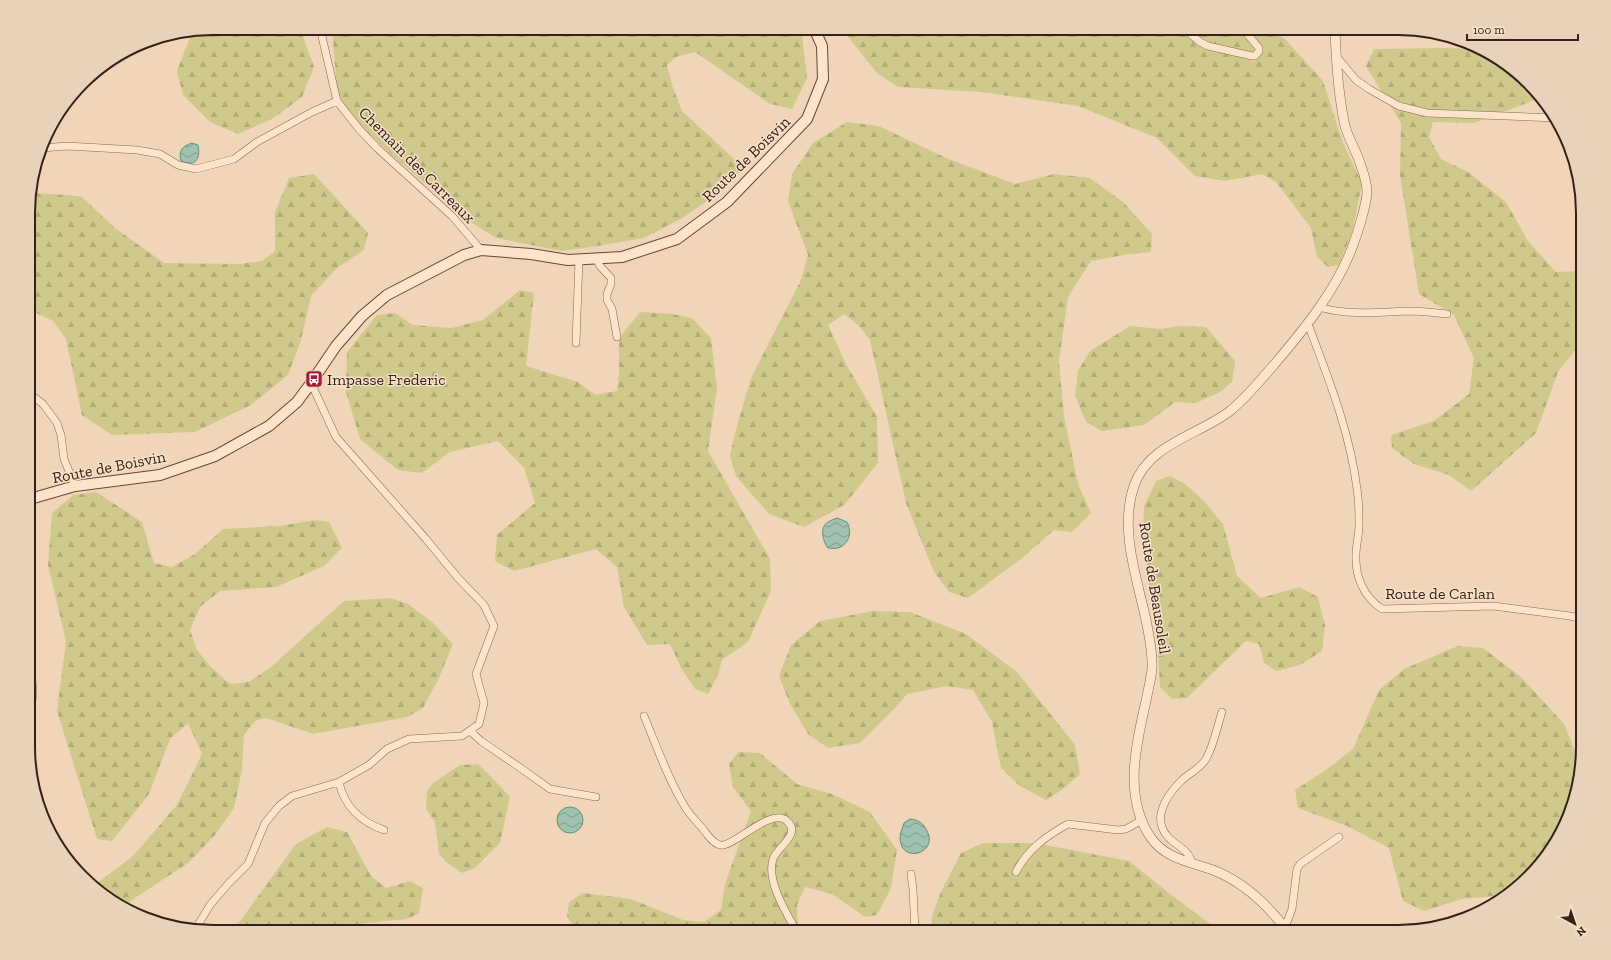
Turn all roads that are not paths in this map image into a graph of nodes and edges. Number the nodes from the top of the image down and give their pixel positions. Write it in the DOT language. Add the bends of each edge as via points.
graph roads {
  1 [pos="322,35"];
  2 [pos="817,35"];
  3 [pos="1192,35"];
  4 [pos="1248,35"];
  5 [pos="1335,35"];
  6 [pos="1336,56"];
  7 [pos="337,101"];
  8 [pos="1548,118"];
  9 [pos="48,148"];
  10 [pos="481,250"];
  11 [pos="596,258"];
  12 [pos="579,259"];
  13 [pos="1319,307"];
  14 [pos="1447,314"];
  15 [pos="1308,324"];
  16 [pos="617,337"];
  17 [pos="576,344"];
  18 [pos="312,383"];
  19 [pos="35,398"];
  20 [pos="75,486"];
  21 [pos="35,498"];
  22 [pos="1576,617"];
  23 [pos="1222,712"];
  24 [pos="644,716"];
  25 [pos="470,731"];
  26 [pos="339,782"];
  27 [pos="596,797"];
  28 [pos="1142,820"];
  29 [pos="384,830"];
  30 [pos="1339,837"];
  31 [pos="1193,864"];
  32 [pos="1016,872"];
  33 [pos="911,874"];
  34 [pos="198,925"];
  35 [pos="794,925"];
  36 [pos="915,925"];
  37 [pos="1283,925"];
  38 [pos="1287,925"];
  1 -- 7 [label="street, Chemain des Carreaux"];
  2 -- 11 [label="main road, Route de Boisvin" via="822,46 823,80 807,119 780,149 727,202 677,239 622,257"];
  3 -- 4 [label="street" via="1208,46 1255,56 1259,48"];
  5 -- 6 [label="street, Route de Beausoleil"];
  6 -- 8 [label="street" via="1356,80 1399,106 1427,113"];
  6 -- 13 [label="street, Route de Beausoleil" via="1346,127 1361,166 1367,194 1355,242 1346,265"];
  7 -- 9 [label="street" via="257,142 234,159 196,169 178,165 160,154 137,150 67,146"];
  7 -- 10 [label="street, Chemain des Carreaux" via="373,144 452,216"];
  10 -- 12 [label="main road, Route de Boisvin" via="568,260"];
  10 -- 18 [label="main road, Route de Boisvin" via="464,255 387,295 362,316"];
  11 -- 12 [label="main road, Route de Boisvin"];
  11 -- 16 [label="street" via="611,278 612,284 607,300 612,309"];
  12 -- 17 [label="street"];
  13 -- 14 [label="street" via="1335,312 1412,311"];
  13 -- 15 [label="street, Route de Beausoleil"];
  15 -- 22 [label="street, Route de Carlan" via="1347,438 1357,488 1358,577 1365,594 1373,603 1382,610 1493,606"];
  15 -- 28 [label="street, Route de Beausoleil" via="1244,399 1215,422 1163,450 1150,460 1140,472 1133,487 1128,519 1131,549 1151,642 1152,668 1135,749 1136,805"];
  18 -- 20 [label="main road, Route de Boisvin" via="297,402 269,426 215,456 160,475"];
  18 -- 25 [label="street" via="336,437 484,605 494,626 476,674 484,703 479,724"];
  19 -- 20 [label="street" via="57,423 64,459"];
  20 -- 21 [label="main road, Route de Boisvin"];
  23 -- 31 [label="street" via="1207,758 1174,789 1161,812 1161,827 1166,835 1187,853"];
  24 -- 35 [label="street" via="675,789 686,808 720,846 767,821 780,817 791,826 792,835 773,859 772,880"];
  25 -- 26 [label="street" via="462,736 409,739 387,749 370,765"];
  25 -- 27 [label="street" via="550,789"];
  26 -- 29 [label="street" via="346,802 355,813 370,825"];
  26 -- 34 [label="street" via="292,796 279,806 265,823 248,864 210,905"];
  28 -- 31 [label="street, Route de Beausoleil" via="1161,849"];
  28 -- 32 [label="street" via="1126,829 1118,830 1068,824 1040,841 1021,862"];
  30 -- 38 [label="street" via="1300,864 1297,869"];
  31 -- 37 [label="street, Route de Beausoleil" via="1213,870 1234,881 1258,898"];
  33 -- 36 [label="street"];
}
